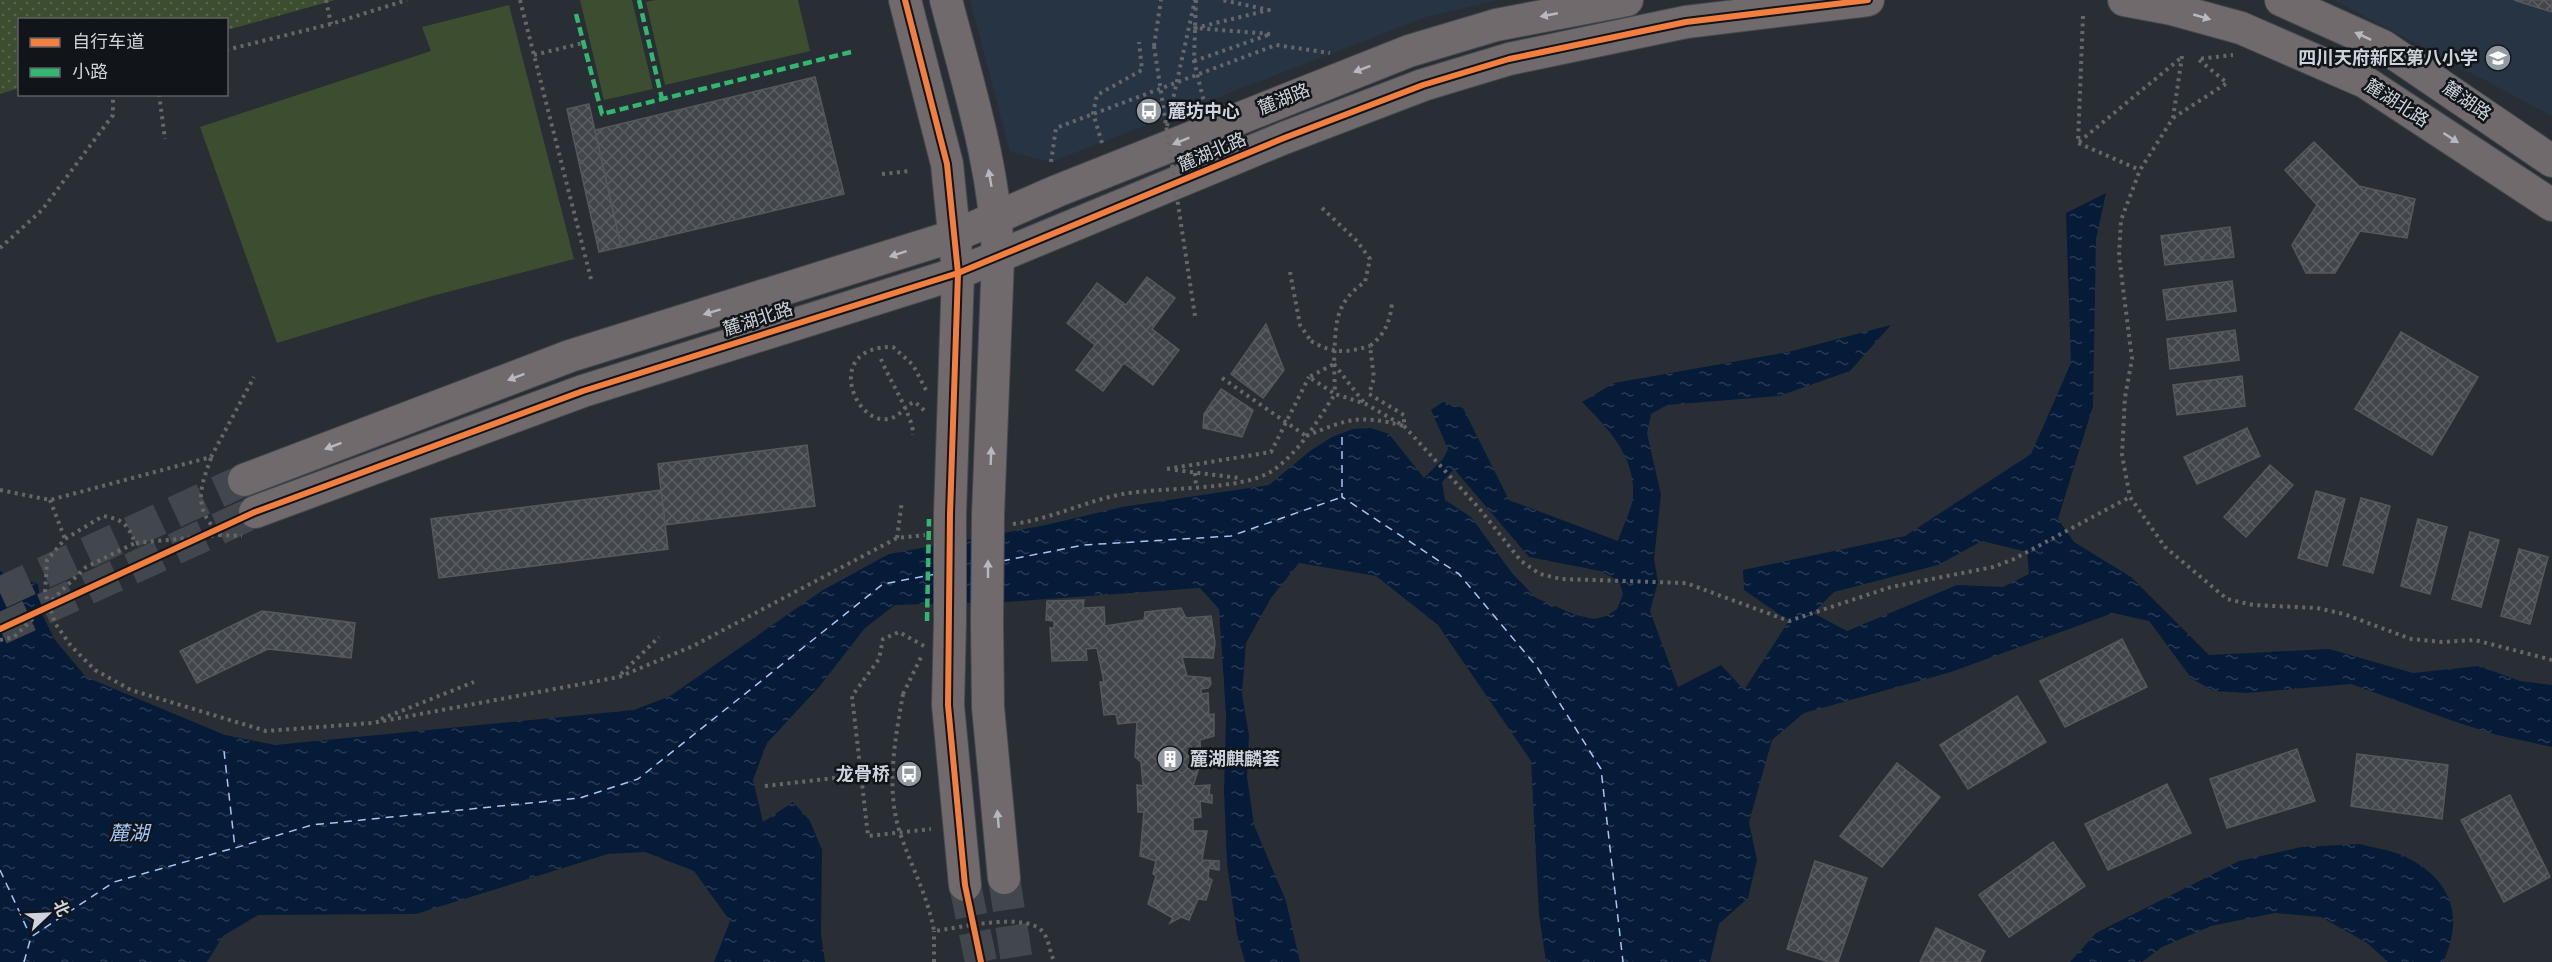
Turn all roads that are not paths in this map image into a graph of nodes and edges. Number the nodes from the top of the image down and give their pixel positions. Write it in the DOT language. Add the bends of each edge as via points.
graph roads {
  1 [pos="905,0"];
  2 [pos="946,0"];
  3 [pos="1627,0"];
  4 [pos="1869,0"];
  5 [pos="2124,0"];
  6 [pos="2281,0"];
  7 [pos="1713,10"];
  8 [pos="1650,14"];
  9 [pos="2552,161"];
  10 [pos="2552,205"];
  11 [pos="997,218"];
  12 [pos="954,236"];
  13 [pos="998,258"];
  14 [pos="957,273"];
  15 [pos="243,480"];
  16 [pos="250,524"];
  17 [pos="1004,878"];
  18 [pos="965,885"];
  1 -- 12 [label="street" via="947,164"];
  11 -- 2 [label="street, one-way" via="986,157"];
  3 -- 11 [label="street, 麓湖路, one-way" via="1496,25 1409,51"];
  4 -- 7 [label="street, 麓湖北路"];
  5 -- 10 [label="street, 麓湖北路, one-way" via="2241,28 2365,82"];
  9 -- 6 [label="street, 麓湖路, one-way" via="2383,46"];
  7 -- 8 [label="street, 麓湖北路"];
  8 -- 13 [label="street, 麓湖北路" via="1423,85"];
  11 -- 12 [label="street, 麓湖路"];
  11 -- 13 [label="street"];
  12 -- 14 [label="street"];
  12 -- 15 [label="street, 麓湖路, one-way" via="570,356"];
  13 -- 14 [label="street, 麓湖北路"];
  17 -- 13 [label="street, one-way, bridge" via="988,707 987,622 994,520"];
  14 -- 16 [label="street, 麓湖北路" via="583,391"];
  14 -- 18 [label="street, bridge" via="941,524 950,621 948,705"];
}
